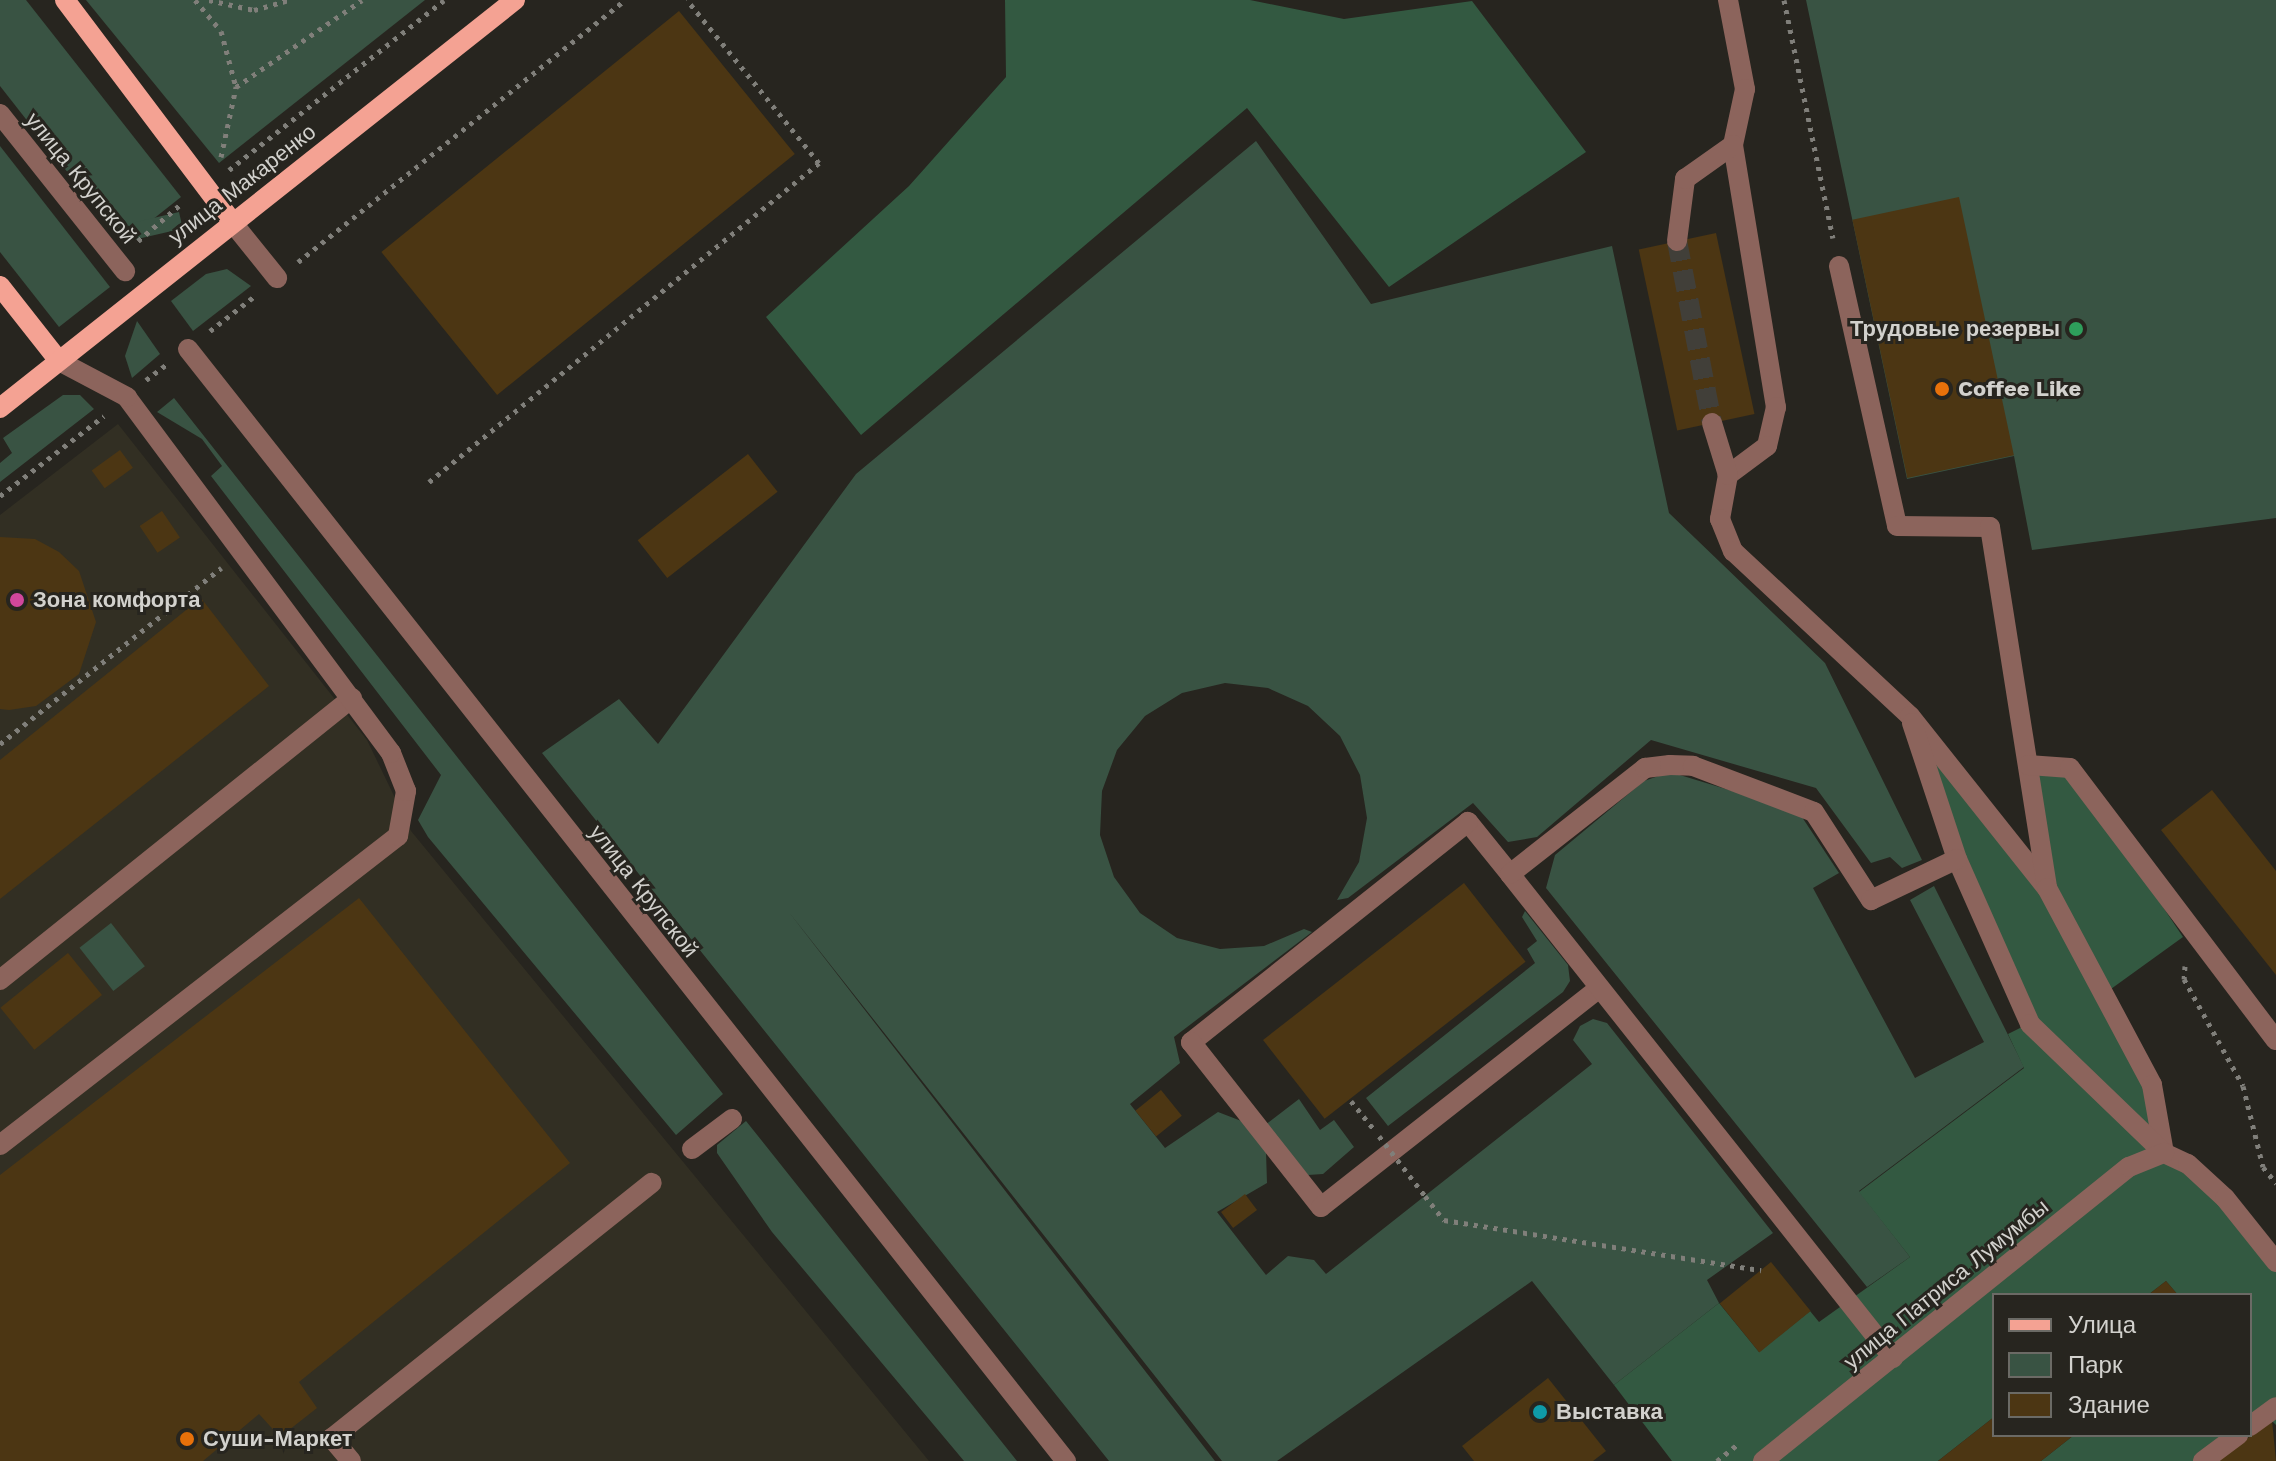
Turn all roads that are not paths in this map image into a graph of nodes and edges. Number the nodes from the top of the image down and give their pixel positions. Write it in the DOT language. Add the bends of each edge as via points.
graph roads {
  1 [pos="65,0"];
  2 [pos="515,0"];
  3 [pos="1728,0"];
  4 [pos="0,114"];
  5 [pos="1733,145"];
  6 [pos="232,222"];
  7 [pos="1677,241"];
  8 [pos="121,266"];
  9 [pos="1839,266"];
  10 [pos="277,278"];
  11 [pos="0,286"];
  12 [pos="188,349"];
  13 [pos="59,361"];
  14 [pos="0,408"];
  15 [pos="1712,423"];
  16 [pos="1728,475"];
  17 [pos="352,698"];
  18 [pos="1910,716"];
  19 [pos="2028,765"];
  20 [pos="1957,859"];
  21 [pos="1510,874"];
  22 [pos="2047,888"];
  23 [pos="0,980"];
  24 [pos="1599,988"];
  25 [pos="2276,1040"];
  26 [pos="732,1119"];
  27 [pos="0,1145"];
  28 [pos="692,1149"];
  29 [pos="2164,1153"];
  30 [pos="652,1183"];
  31 [pos="2276,1262"];
  32 [pos="1893,1358"];
  33 [pos="2276,1407"];
  34 [pos="2252,1425"];
  35 [pos="2235,1437"];
  36 [pos="351,1461"];
  37 [pos="1066,1461"];
  38 [pos="1763,1461"];
  39 [pos="2203,1461"];
  1 -- 6 [label="main road"];
  2 -- 6 [label="main road, улица Макаренко"];
  3 -- 5 [label="street" via="1745,89"];
  4 -- 8 [label="street, улица Крупской"];
  5 -- 7 [label="street" via="1685,179"];
  5 -- 16 [label="street" via="1776,407 1767,446"];
  6 -- 10 [label="street"];
  6 -- 13 [label="main road, улица Макаренко"];
  9 -- 19 [label="street" via="1897,526 1990,527"];
  11 -- 13 [label="main road"];
  12 -- 37 [label="street, улица Крупской"];
  13 -- 14 [label="main road, улица Макаренко"];
  13 -- 17 [label="street" via="127,397"];
  15 -- 16 [label="street"];
  16 -- 18 [label="street" via="1720,519 1733,551"];
  17 -- 23 [label="street"];
  17 -- 27 [label="street" via="391,753 406,791 398,836"];
  18 -- 20 [label="street"];
  18 -- 22 [label="street" via="1974,789"];
  19 -- 22 [label="street"];
  19 -- 25 [label="street" via="2070,768"];
  20 -- 21 [label="street" via="1871,900 1814,812 1693,766 1670,765 1645,768"];
  20 -- 29 [label="street" via="2030,1024"];
  21 -- 24 [label="street"];
  21 -- 24 [label="street" via="1468,822 1191,1042 1321,1207"];
  22 -- 29 [label="street" via="2152,1085"];
  24 -- 32 [label="street"];
  26 -- 28 [label="street"];
  29 -- 31 [label="street" via="2188,1164 2225,1198"];
  29 -- 32 [label="street, улица Патриса Лумумбы" via="2129,1167"];
  30 -- 36 [label="street" via="332,1438"];
  32 -- 38 [label="street, улица Патриса Лумумбы"];
  33 -- 34 [label="street"];
  35 -- 39 [label="street"];
}
